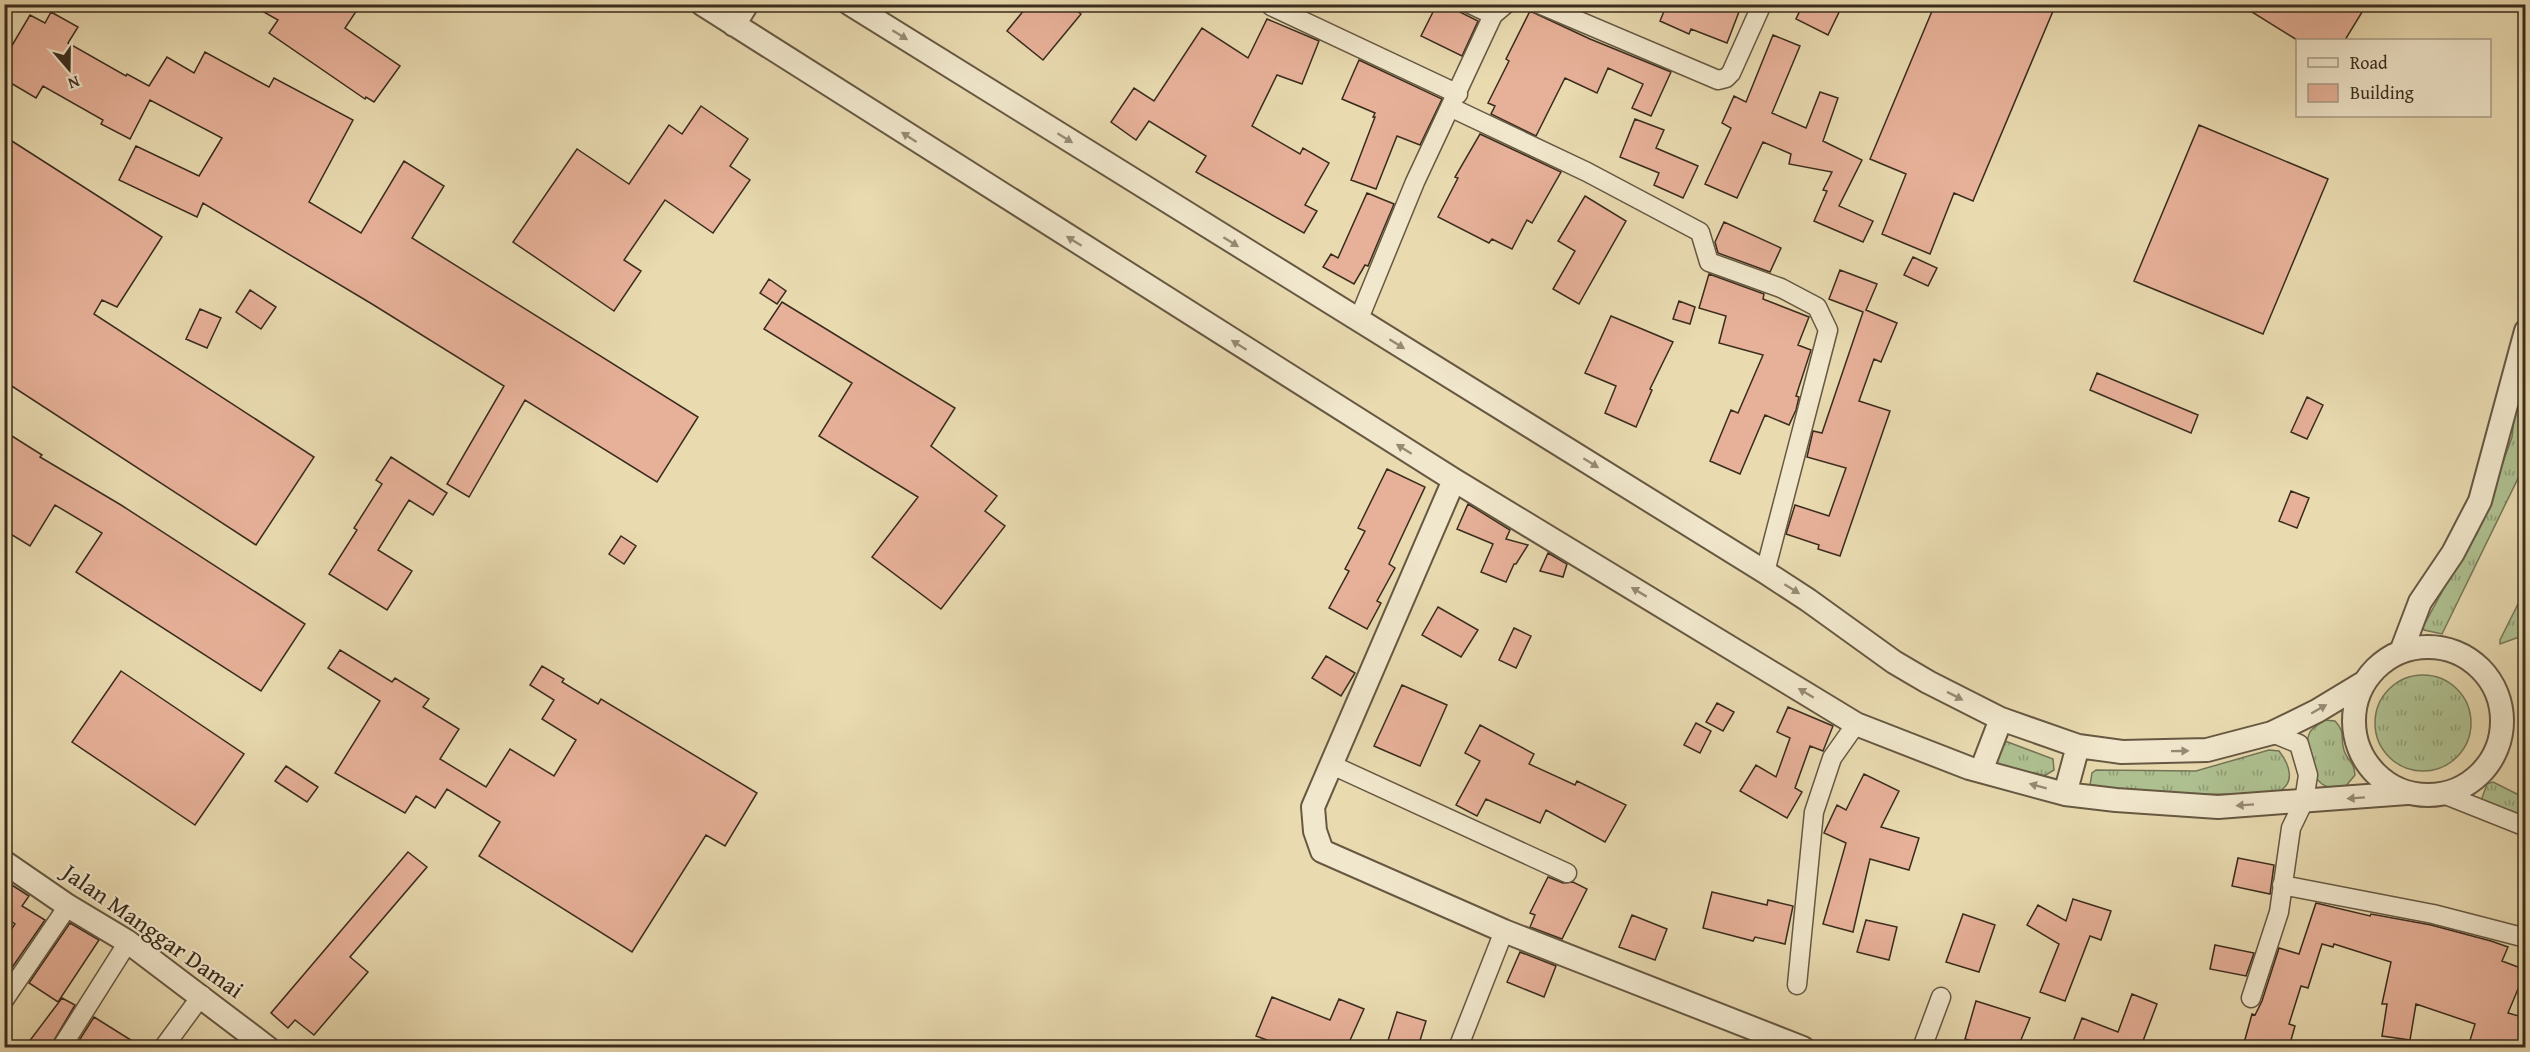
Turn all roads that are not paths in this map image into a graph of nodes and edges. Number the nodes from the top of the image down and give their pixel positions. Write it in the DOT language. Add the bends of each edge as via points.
graph roads {
  1 [pos="702,4"];
  2 [pos="747,4"];
  3 [pos="850,4"];
  4 [pos="1470,4"];
  5 [pos="1539,4"];
  6 [pos="1762,4"];
  7 [pos="1272,6"];
  8 [pos="1500,10"];
  9 [pos="734,25"];
  10 [pos="1455,101"];
  11 [pos="1358,321"];
  12 [pos="2526,331"];
  13 [pos="1454,480"];
  14 [pos="1765,572"];
  15 [pos="2401,652"];
  16 [pos="2365,682"];
  17 [pos="2001,719"];
  18 [pos="1856,724"];
  19 [pos="2272,733"];
  20 [pos="2078,746"];
  21 [pos="1332,765"];
  22 [pos="1981,771"];
  23 [pos="2407,793"];
  24 [pos="2065,794"];
  25 [pos="2443,794"];
  26 [pos="2304,801"];
  27 [pos="2526,827"];
  28 [pos="5,863"];
  29 [pos="1567,873"];
  30 [pos="2282,885"];
  31 [pos="68,906"];
  32 [pos="1504,931"];
  33 [pos="2526,938"];
  34 [pos="128,942"];
  35 [pos="1797,985"];
  36 [pos="202,995"];
  37 [pos="1941,997"];
  38 [pos="2251,998"];
  39 [pos="4,1000"];
  40 [pos="1792,1045"];
  41 [pos="61,1047"];
  42 [pos="163,1047"];
  43 [pos="268,1047"];
  44 [pos="1458,1047"];
  45 [pos="1922,1047"];
  1 -- 9 [label="street"];
  2 -- 9 [label="street"];
  3 -- 11 [label="street, one-way"];
  4 -- 8 [label="street"];
  5 -- 6 [label="street" via="1713,78 1726,78 1731,73"];
  7 -- 10 [label="street"];
  8 -- 10 [label="street"];
  13 -- 9 [label="street, one-way"];
  10 -- 11 [label="street" via="1416,182"];
  10 -- 14 [label="street" via="1700,232 1709,262 1781,288 1817,307 1828,330"];
  11 -- 14 [label="street, one-way"];
  12 -- 15 [label="street" via="2480,501 2453,553 2420,602"];
  18 -- 13 [label="street, one-way"];
  13 -- 21 [label="street"];
  14 -- 17 [label="street, one-way" via="1894,662"];
  15 -- 16 [label="street" via="2382,663"];
  15 -- 25 [label="street" via="2423,647 2446,649 2467,657 2496,689 2502,710 2502,732 2496,752 2482,772 2464,787"];
  19 -- 16 [label="street, one-way"];
  16 -- 23 [label="street" via="2355,705 2354,733 2363,759 2382,780"];
  17 -- 20 [label="street"];
  17 -- 22 [label="street"];
  18 -- 22 [label="street"];
  18 -- 35 [label="street" via="1832,758 1814,812"];
  20 -- 19 [label="street, one-way" via="2122,752 2207,750"];
  19 -- 26 [label="street" via="2299,744 2308,775"];
  20 -- 24 [label="street"];
  21 -- 29 [label="street"];
  21 -- 32 [label="street" via="1313,807 1322,851"];
  24 -- 22 [label="street, one-way"];
  23 -- 25 [label="street"];
  23 -- 26 [label="street, one-way"];
  26 -- 24 [label="street, one-way" via="2218,807"];
  25 -- 27 [label="street"];
  26 -- 30 [label="street" via="2291,828"];
  28 -- 31 [label="street, Jalan Manggar Damai"];
  30 -- 33 [label="street" via="2433,914"];
  30 -- 38 [label="street" via="2279,912"];
  31 -- 34 [label="street, Jalan Manggar Damai"];
  31 -- 39 [label="street"];
  32 -- 40 [label="street"];
  32 -- 44 [label="street"];
  34 -- 36 [label="street, Jalan Manggar Damai"];
  34 -- 41 [label="street"];
  36 -- 42 [label="street"];
  36 -- 43 [label="street, Jalan Manggar Damai"];
  37 -- 45 [label="street"];
}
